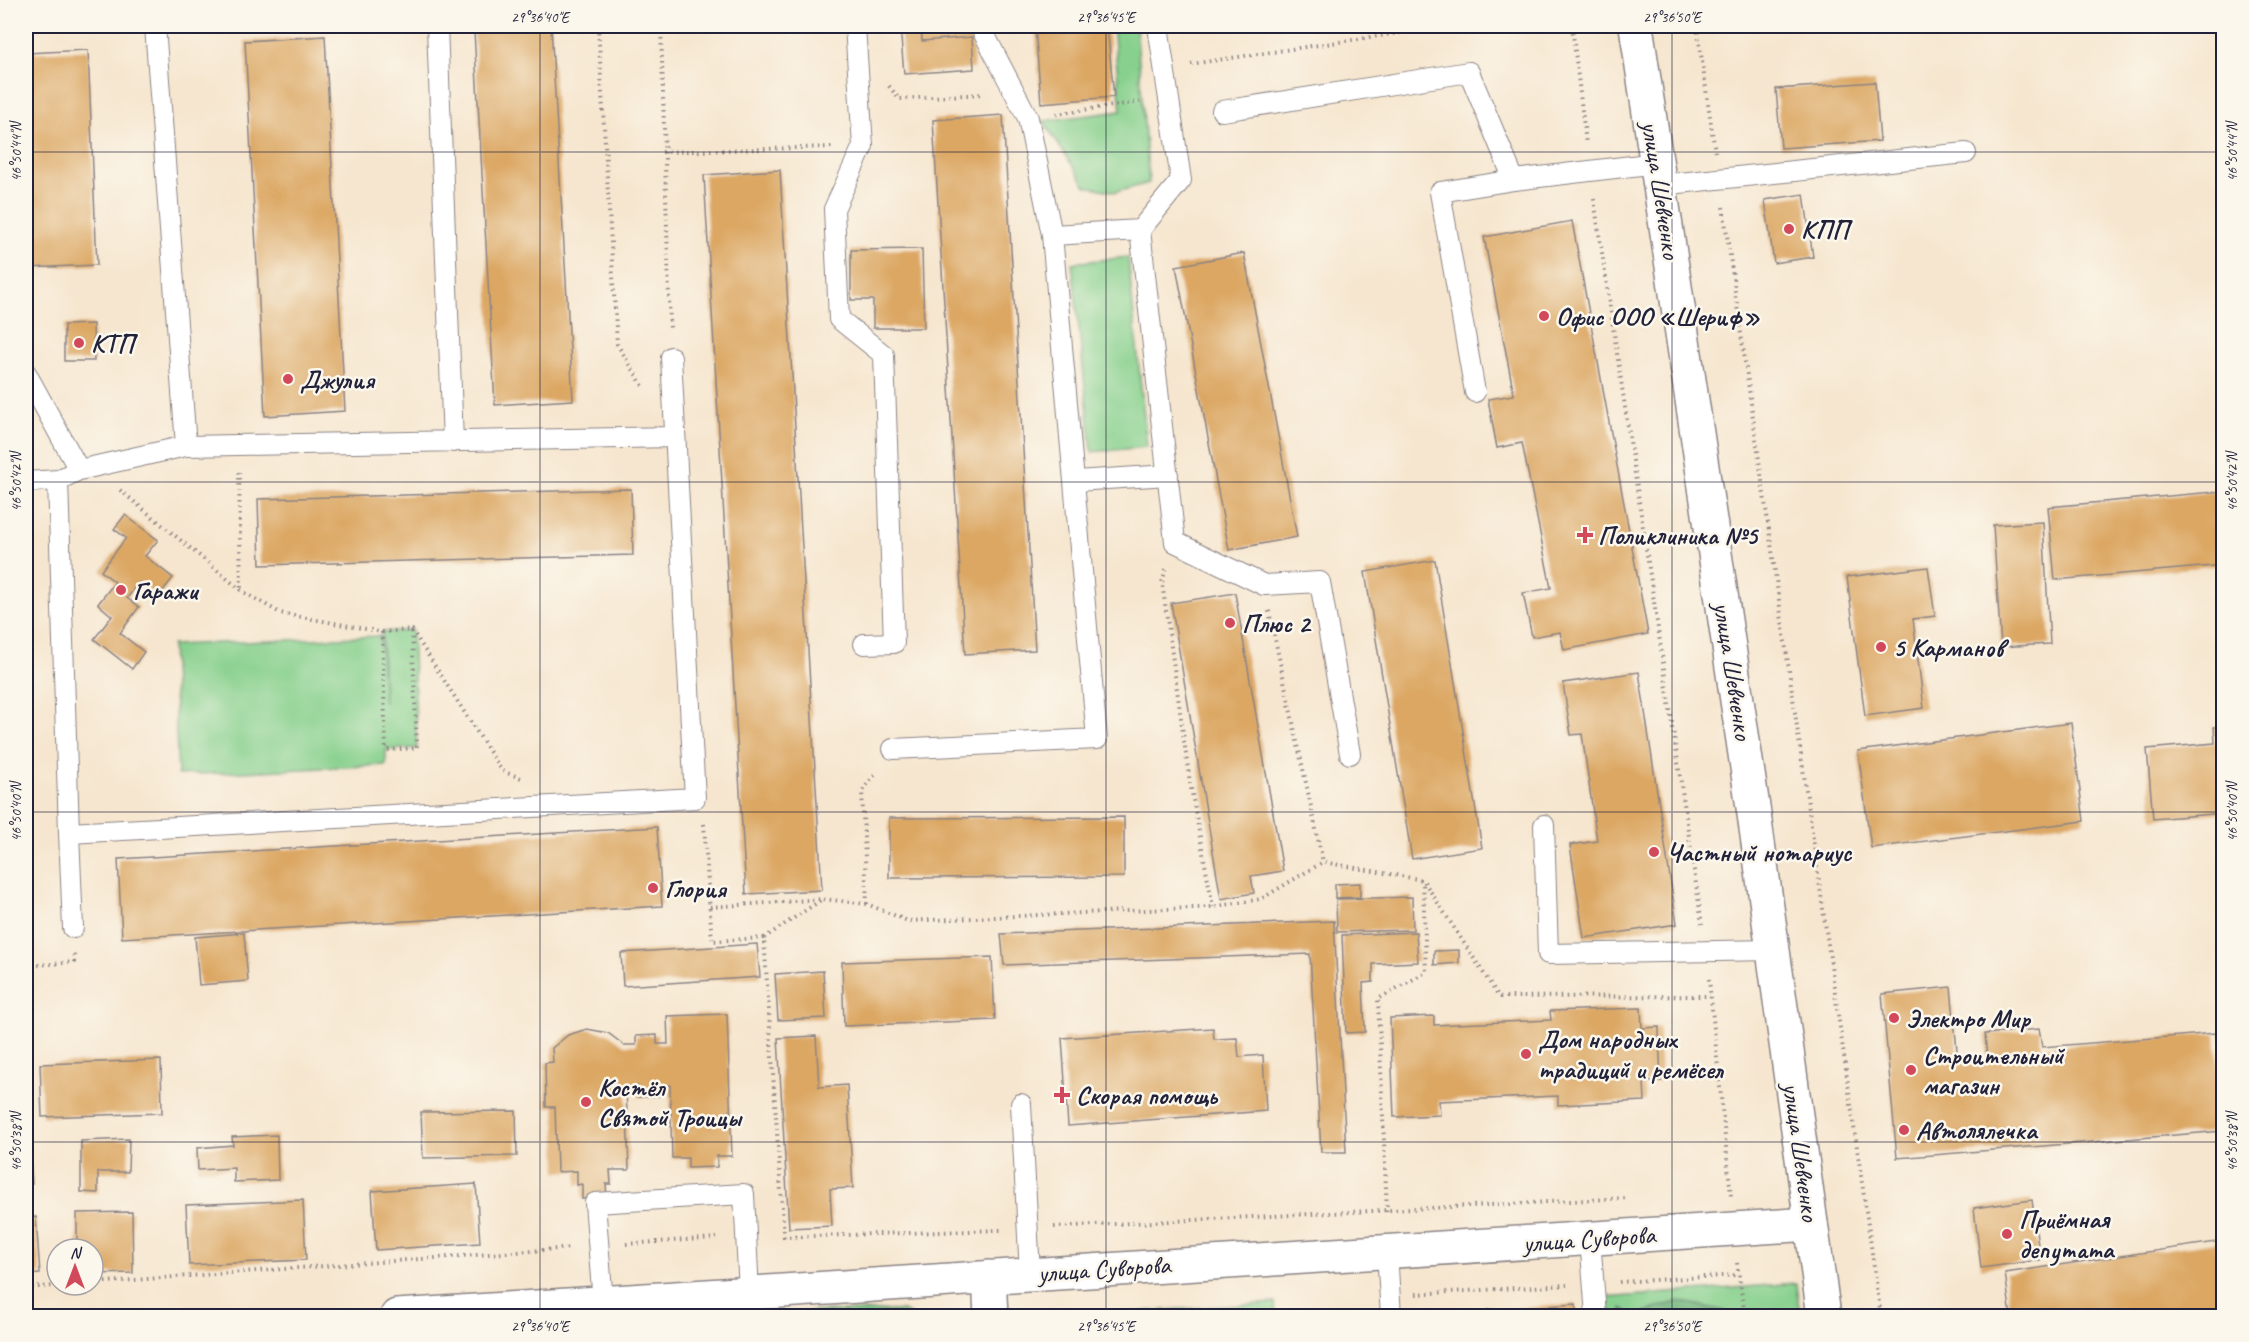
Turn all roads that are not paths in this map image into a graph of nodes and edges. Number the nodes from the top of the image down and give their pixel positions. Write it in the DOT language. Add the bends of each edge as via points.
graph roads {
  1 [pos="155,26"];
  2 [pos="437,26"];
  3 [pos="855,26"];
  4 [pos="980,26"];
  5 [pos="1158,26"];
  6 [pos="1636,26"];
  7 [pos="1222,111"];
  8 [pos="1966,153"];
  9 [pos="1658,174"];
  10 [pos="1514,180"];
  11 [pos="1140,230"];
  12 [pos="1052,236"];
  13 [pos="671,357"];
  14 [pos="26,373"];
  15 [pos="1475,392"];
  16 [pos="675,438"];
  17 [pos="453,442"];
  18 [pos="186,446"];
  19 [pos="79,470"];
  20 [pos="1168,475"];
  21 [pos="58,480"];
  22 [pos="1076,481"];
  23 [pos="26,482"];
  24 [pos="864,644"];
  25 [pos="893,749"];
  26 [pos="1350,754"];
  27 [pos="1544,825"];
  28 [pos="69,833"];
  29 [pos="73,928"];
  30 [pos="1773,950"];
  31 [pos="1021,1104"];
  32 [pos="1811,1224"];
  33 [pos="1590,1238"];
  34 [pos="1387,1251"];
  35 [pos="1030,1274"];
  36 [pos="989,1277"];
  37 [pos="750,1293"];
  38 [pos="603,1303"];
  39 [pos="717,1306"];
  40 [pos="559,1311"];
  41 [pos="397,1317"];
  42 [pos="991,1317"];
  43 [pos="1391,1317"];
  44 [pos="1596,1317"];
  45 [pos="1824,1317"];
  1 -- 18 [label="lane"];
  2 -- 17 [label="lane"];
  3 -- 24 [label="lane" via="863,146 834,209 839,319 884,355 894,643"];
  4 -- 12 [label="lane" via="1028,118"];
  5 -- 11 [label="lane" via="1181,180"];
  6 -- 9 [label="main road, улица Шевченко"];
  7 -- 10 [label="lane" via="1469,72"];
  8 -- 9 [label="lane" via="1719,178"];
  9 -- 10 [label="lane" via="1590,172"];
  9 -- 30 [label="main road, улица Шевченко"];
  10 -- 15 [label="lane" via="1440,192"];
  11 -- 12 [label="lane"];
  11 -- 20 [label="lane"];
  12 -- 22 [label="lane"];
  13 -- 16 [label="lane"];
  14 -- 19 [label="lane"];
  16 -- 17 [label="lane"];
  16 -- 28 [label="lane" via="695,798"];
  17 -- 18 [label="lane"];
  18 -- 19 [label="lane"];
  19 -- 21 [label="lane"];
  20 -- 22 [label="lane"];
  20 -- 26 [label="lane" via="1175,542 1264,585 1320,582"];
  21 -- 23 [label="lane"];
  21 -- 28 [label="lane"];
  22 -- 25 [label="lane" via="1097,739"];
  27 -- 30 [label="lane" via="1548,954"];
  28 -- 29 [label="lane"];
  30 -- 32 [label="main road, улица Шевченко"];
  31 -- 35 [label="lane"];
  32 -- 33 [label="main road, улица Суворова"];
  32 -- 45 [label="main road, улица Шевченко"];
  33 -- 34 [label="main road, улица Суворова"];
  33 -- 44 [label="lane"];
  34 -- 35 [label="main road, улица Суворова"];
  34 -- 43 [label="lane"];
  35 -- 36 [label="main road, улица Суворова"];
  36 -- 37 [label="main road, улица Суворова"];
  36 -- 42 [label="main road"];
  37 -- 38 [label="lane" via="744,1194 595,1203"];
  37 -- 39 [label="main road, улица Суворова"];
  38 -- 39 [label="main road, улица Суворова"];
  38 -- 40 [label="main road, улица Суворова"];
  40 -- 41 [label="main road, улица Суворова"];
}
